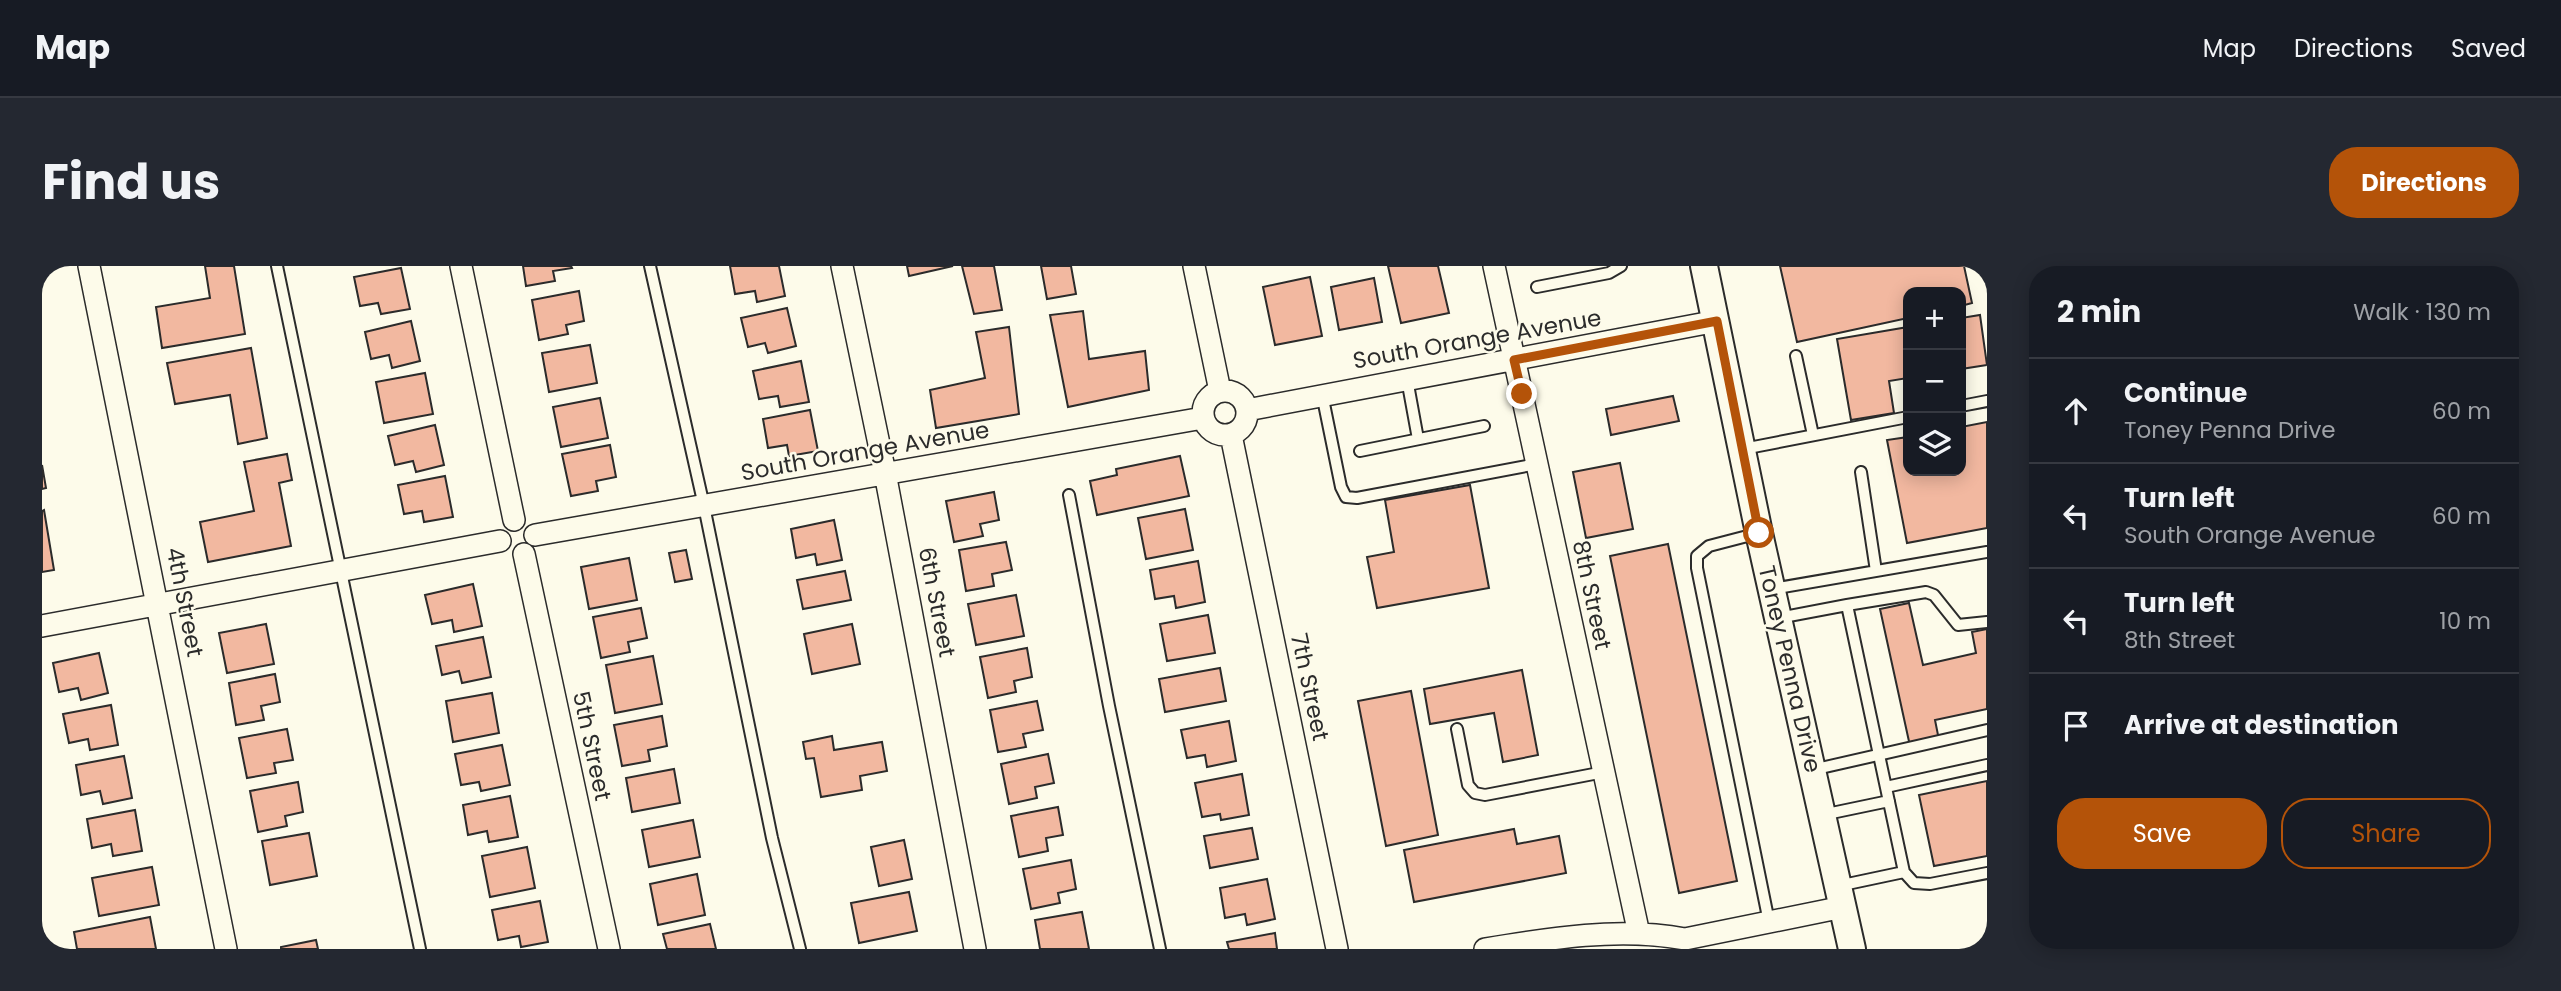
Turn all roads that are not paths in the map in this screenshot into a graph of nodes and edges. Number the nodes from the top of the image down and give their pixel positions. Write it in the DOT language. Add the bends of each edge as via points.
graph roads {
  1 [pos="89,266"];
  2 [pos="277,266"];
  3 [pos="461,266"];
  4 [pos="650,266"];
  5 [pos="842,266"];
  6 [pos="1194,266"];
  7 [pos="1494,266"];
  8 [pos="1621,266"];
  9 [pos="1704,266"];
  10 [pos="1537,287"];
  11 [pos="1717,321"];
  12 [pos="1796,356"];
  13 [pos="1514,360"];
  14 [pos="1407,379"];
  15 [pos="1220,391"];
  16 [pos="1322,394"];
  17 [pos="1987,401"];
  18 [pos="1966,405"];
  19 [pos="1247,410"];
  20 [pos="1203,418"];
  21 [pos="1903,418"];
  22 [pos="1484,426"];
  23 [pos="1231,435"];
  24 [pos="1813,435"];
  25 [pos="1418,439"];
  26 [pos="1742,449"];
  27 [pos="1360,451"];
  28 [pos="1537,464"];
  29 [pos="1861,472"];
  30 [pos="885,473"];
  31 [pos="1069,495"];
  32 [pos="705,506"];
  33 [pos="514,520"];
  34 [pos="1759,533"];
  35 [pos="535,535"];
  36 [pos="500,541"];
  37 [pos="1987,552"];
  38 [pos="524,554"];
  39 [pos="1876,571"];
  40 [pos="340,572"];
  41 [pos="1772,589"];
  42 [pos="159,605"];
  43 [pos="1847,605"];
  44 [pos="1779,618"];
  45 [pos="1987,622"];
  46 [pos="42,626"];
  47 [pos="1457,729"];
  48 [pos="1987,730"];
  49 [pos="1879,755"];
  50 [pos="1987,765"];
  51 [pos="1812,770"];
  52 [pos="1604,772"];
  53 [pos="1886,787"];
  54 [pos="1889,801"];
  55 [pos="1822,814"];
  56 [pos="1904,872"];
  57 [pos="1987,873"];
  58 [pos="1841,897"];
  59 [pos="1769,922"];
  60 [pos="1639,934"];
  61 [pos="42,942"];
  62 [pos="1663,942"];
  63 [pos="1987,943"];
  64 [pos="44,949"];
  65 [pos="226,949"];
  66 [pos="420,949"];
  67 [pos="609,949"];
  68 [pos="800,949"];
  69 [pos="975,949"];
  70 [pos="1160,949"];
  71 [pos="1336,949"];
  72 [pos="1485,949"];
  73 [pos="1852,949"];
  74 [pos="1981,949"];
  1 -- 42 [label="street, 4th Street"];
  2 -- 40 [label="lane"];
  3 -- 33 [label="street"];
  4 -- 32 [label="lane"];
  5 -- 30 [label="street, 6th Street"];
  6 -- 15 [label="street"];
  7 -- 13 [label="street, 8th Street"];
  8 -- 10 [label="lane" via="1609,273"];
  9 -- 11 [label="street, Toney Penna Drive"];
  11 -- 13 [label="street, South Orange Avenue"];
  11 -- 26 [label="street, Toney Penna Drive"];
  12 -- 24 [label="lane"];
  13 -- 14 [label="street, South Orange Avenue"];
  13 -- 28 [label="street, 8th Street"];
  14 -- 16 [label="street, South Orange Avenue"];
  14 -- 25 [label="lane"];
  15 -- 19 [label="street" via="1241,397"];
  15 -- 20 [label="street" via="1208,398"];
  16 -- 19 [label="street, South Orange Avenue"];
  16 -- 28 [label="lane" via="1346,496 1357,498"];
  17 -- 18 [label="lane"];
  19 -- 23 [label="street" via="1245,423"];
  20 -- 23 [label="street" via="1217,434"];
  20 -- 30 [label="street, South Orange Avenue"];
  21 -- 24 [label="lane"];
  22 -- 25 [label="lane"];
  23 -- 71 [label="street, 7th Street"];
  24 -- 26 [label="lane"];
  25 -- 27 [label="lane"];
  26 -- 34 [label="street, Toney Penna Drive"];
  28 -- 52 [label="street, 8th Street"];
  29 -- 39 [label="lane"];
  30 -- 32 [label="street, South Orange Avenue"];
  30 -- 69 [label="street, 6th Street"];
  31 -- 70 [label="lane"];
  32 -- 35 [label="street, South Orange Avenue"];
  32 -- 68 [label="lane" via="772,838"];
  33 -- 35 [label="street" via="525,522"];
  33 -- 36 [label="street" via="505,526"];
  34 -- 41 [label="street, Toney Penna Drive"];
  34 -- 59 [label="lane" via="1709,546 1697,556 1697,568"];
  35 -- 38 [label="street" via="533,547"];
  36 -- 38 [label="street" via="509,553"];
  36 -- 40 [label="street"];
  37 -- 39 [label="lane"];
  38 -- 67 [label="street, 5th Street"];
  39 -- 41 [label="lane"];
  40 -- 42 [label="street"];
  40 -- 66 [label="lane"];
  41 -- 44 [label="street, Toney Penna Drive"];
  42 -- 46 [label="street"];
  42 -- 65 [label="street, 4th Street"];
  43 -- 44 [label="lane"];
  43 -- 45 [label="lane" via="1926,592 1934,595 1958,625"];
  43 -- 49 [label="lane"];
  44 -- 51 [label="street, Toney Penna Drive"];
  47 -- 52 [label="lane" via="1468,785 1485,796"];
  48 -- 49 [label="lane"];
  49 -- 51 [label="lane"];
  49 -- 53 [label="lane"];
  50 -- 53 [label="lane"];
  51 -- 55 [label="street, Toney Penna Drive"];
  52 -- 60 [label="street, 8th Street"];
  53 -- 54 [label="lane"];
  54 -- 55 [label="lane"];
  54 -- 56 [label="lane"];
  55 -- 58 [label="street, Toney Penna Drive"];
  56 -- 57 [label="lane" via="1914,883 1930,884"];
  56 -- 58 [label="lane"];
  58 -- 59 [label="street"];
  58 -- 73 [label="street, Toney Penna Drive"];
  59 -- 62 [label="street"];
  60 -- 62 [label="street"];
  60 -- 72 [label="street" via="1554,937"];
  61 -- 64 [label="lane"];
  63 -- 74 [label="lane"];
}
